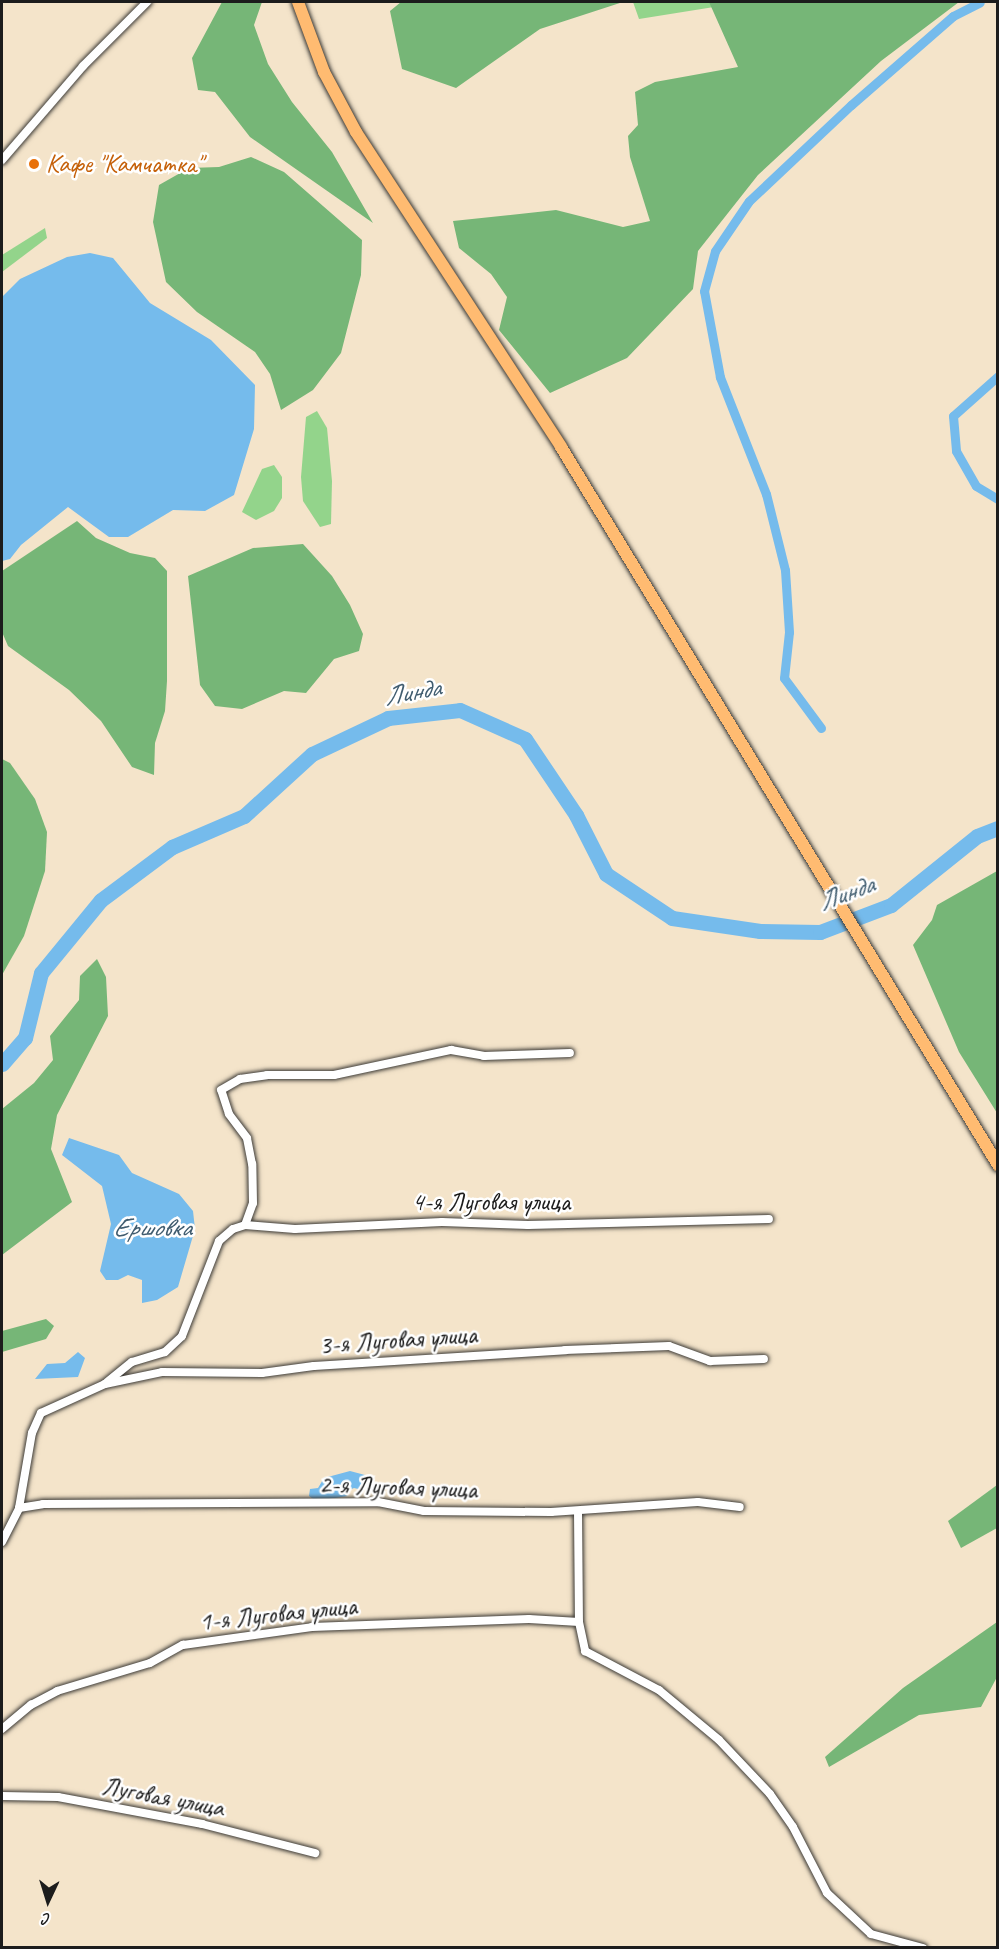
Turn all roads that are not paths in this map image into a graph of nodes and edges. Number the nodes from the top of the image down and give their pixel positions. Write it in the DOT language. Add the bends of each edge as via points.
graph roads {
  1 [pos="147,2"];
  2 [pos="298,2"];
  3 [pos="2,160"];
  4 [pos="570,1053"];
  5 [pos="998,1165"];
  6 [pos="769,1219"];
  7 [pos="245,1225"];
  8 [pos="764,1359"];
  9 [pos="105,1384"];
  10 [pos="740,1506"];
  11 [pos="19,1508"];
  12 [pos="578,1511"];
  13 [pos="2,1542"];
  14 [pos="579,1622"];
  15 [pos="2,1729"];
  16 [pos="2,1796"];
  17 [pos="315,1853"];
  18 [pos="923,1947"];
  1 -- 3 [label="street" via="83,66"];
  2 -- 5 [label="main road" via="324,72 356,132 561,447"];
  4 -- 7 [label="street" via="484,1056 452,1050 334,1076 267,1075 240,1079 221,1090 229,1114 247,1138 252,1164 253,1203"];
  6 -- 7 [label="street, 4-я Луговая улица" via="528,1225 442,1222 295,1229"];
  7 -- 9 [label="street" via="233,1228 219,1241 182,1336 165,1352 132,1362"];
  8 -- 9 [label="street, 3-я Луговая улица" via="711,1361 669,1346 314,1366 262,1373 162,1372"];
  9 -- 11 [label="street, 3-я Луговая улица" via="48,1406 40,1413 32,1433"];
  10 -- 12 [label="street, 2-я Луговая улица" via="698,1502"];
  11 -- 12 [label="street, 2-я Луговая улица" via="43,1503 378,1502 434,1512"];
  11 -- 13 [label="street"];
  12 -- 14 [label="street" via="582,1607"];
  14 -- 15 [label="street, 1-я Луговая улица" via="529,1619 312,1627 183,1645 150,1663 57,1691 31,1705"];
  14 -- 18 [label="street" via="585,1651 659,1690 719,1740 770,1794 836,1902 871,1934"];
  16 -- 17 [label="street, Луговая улица" via="58,1797 202,1824"];
}
